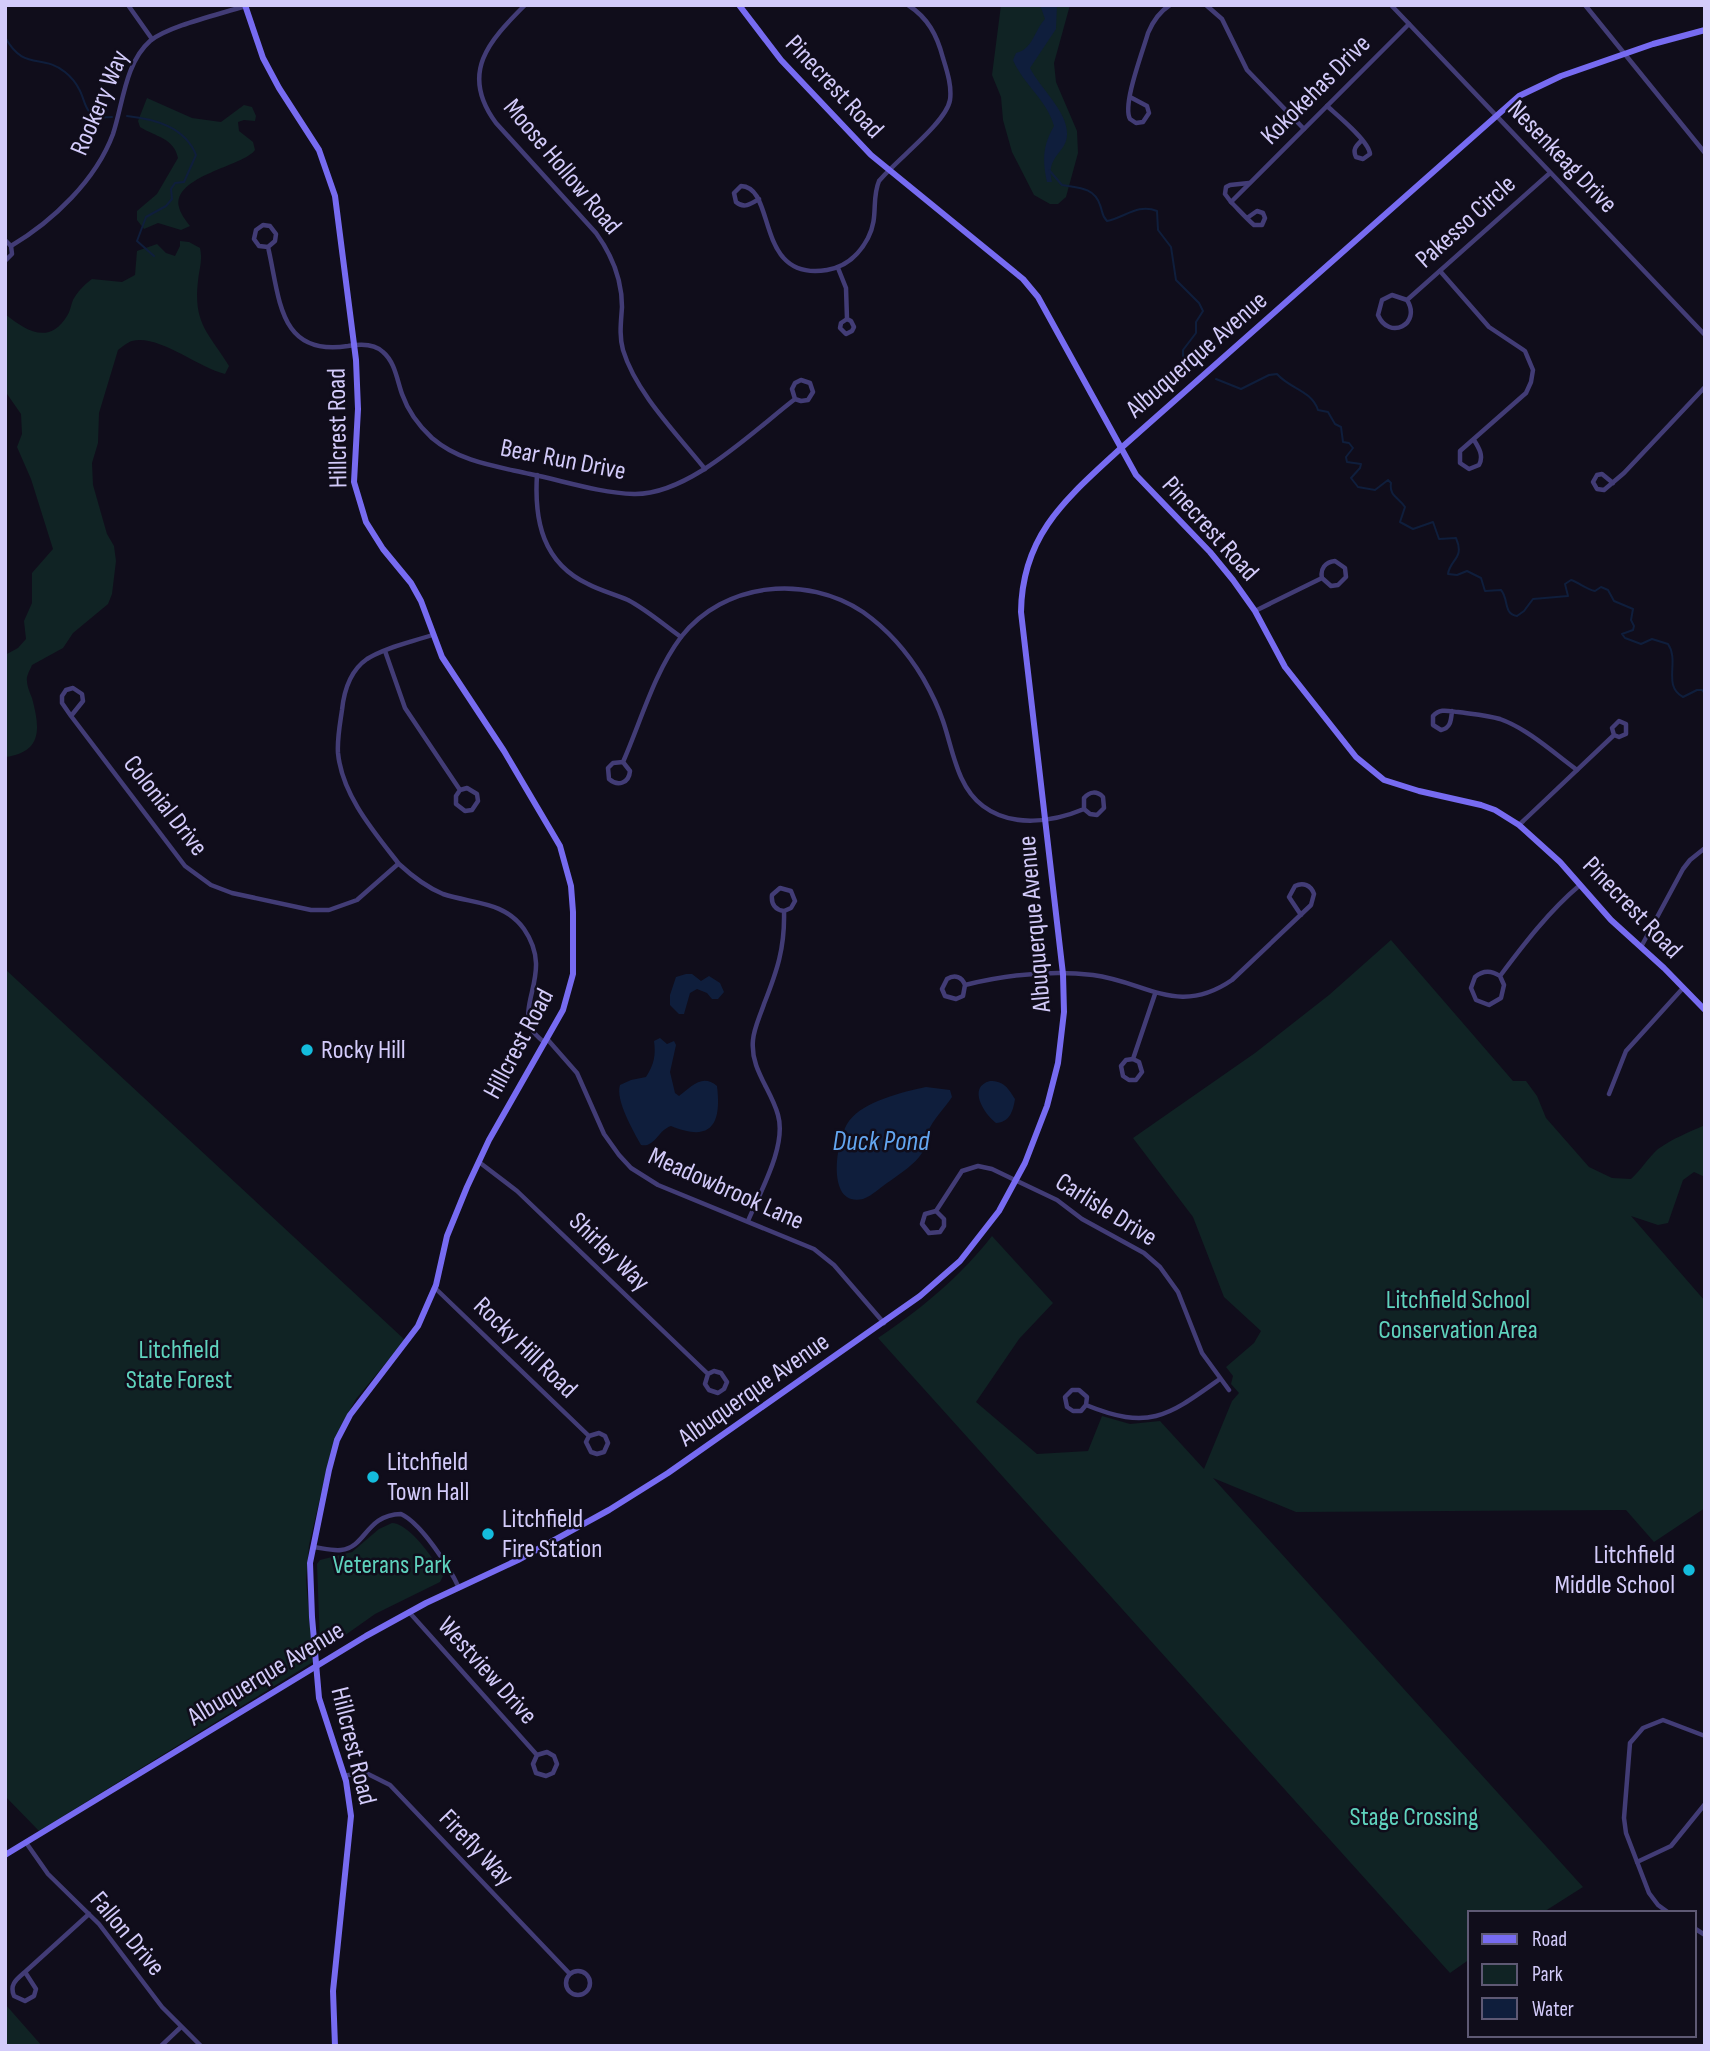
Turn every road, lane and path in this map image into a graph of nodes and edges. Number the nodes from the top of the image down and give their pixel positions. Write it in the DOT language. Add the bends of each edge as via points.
graph roads {
  1 [pos="128,5"];
  2 [pos="525,5"];
  3 [pos="739,5"];
  4 [pos="908,5"];
  5 [pos="1170,5"];
  6 [pos="1206,5"];
  7 [pos="1391,5"];
  8 [pos="1585,5"];
  9 [pos="245,6"];
  10 [pos="1409,24"];
  11 [pos="1705,30"];
  12 [pos="152,39"];
  13 [pos="1625,53"];
  14 [pos="1130,97"];
  15 [pos="1328,106"];
  16 [pos="1496,116"];
  17 [pos="1304,129"];
  18 [pos="1362,140"];
  19 [pos="1705,153"];
  20 [pos="888,170"];
  21 [pos="1550,173"];
  22 [pos="1250,183"];
  23 [pos="759,200"];
  24 [pos="1231,202"];
  25 [pos="1247,218"];
  26 [pos="5,240"];
  27 [pos="11,246"];
  28 [pos="268,247"];
  29 [pos="5,261"];
  30 [pos="838,268"];
  31 [pos="1440,271"];
  32 [pos="1407,300"];
  33 [pos="847,320"];
  34 [pos="1705,335"];
  35 [pos="354,344"];
  36 [pos="1705,387"];
  37 [pos="795,399"];
  38 [pos="1474,440"];
  39 [pos="1120,449"];
  40 [pos="705,469"];
  41 [pos="537,475"];
  42 [pos="1613,483"];
  43 [pos="1322,578"];
  44 [pos="1255,611"];
  45 [pos="432,635"];
  46 [pos="681,637"];
  47 [pos="385,651"];
  48 [pos="1452,711"];
  49 [pos="71,716"];
  50 [pos="1614,735"];
  51 [pos="623,762"];
  52 [pos="1577,770"];
  53 [pos="460,790"];
  54 [pos="1084,809"];
  55 [pos="1045,819"];
  56 [pos="1519,825"];
  57 [pos="1705,848"];
  58 [pos="399,864"];
  59 [pos="1580,885"];
  60 [pos="784,911"];
  61 [pos="1301,915"];
  62 [pos="1641,947"];
  63 [pos="1063,974"];
  64 [pos="1500,976"];
  65 [pos="965,985"];
  66 [pos="1684,988"];
  67 [pos="1155,994"];
  68 [pos="1705,1010"];
  69 [pos="547,1042"];
  70 [pos="1133,1059"];
  71 [pos="1609,1094"];
  72 [pos="479,1163"];
  73 [pos="1017,1181"];
  74 [pos="936,1211"];
  75 [pos="748,1221"];
  76 [pos="435,1288"];
  77 [pos="884,1322"];
  78 [pos="708,1374"];
  79 [pos="1220,1379"];
  80 [pos="1229,1390"];
  81 [pos="1086,1405"];
  82 [pos="589,1436"];
  83 [pos="313,1546"];
  84 [pos="459,1588"];
  85 [pos="409,1612"];
  86 [pos="316,1665"];
  87 [pos="1705,1736"];
  88 [pos="537,1755"];
  89 [pos="344,1776"];
  90 [pos="1705,1804"];
  91 [pos="27,1844"];
  92 [pos="5,1856"];
  93 [pos="1637,1862"];
  94 [pos="1667,1911"];
  95 [pos="89,1914"];
  96 [pos="25,1972"];
  97 [pos="569,1973"];
  98 [pos="181,2027"];
  99 [pos="161,2046"];
  100 [pos="201,2046"];
  101 [pos="335,2046"];
  1 -- 12 [label="street"];
  2 -- 40 [label="street, Moose Hollow Road" via="486,51 480,83 484,104 602,240 618,279 623,348 632,372"];
  3 -- 20 [label="street, Pinecrest Road" via="781,61"];
  4 -- 20 [label="street" via="934,32 951,96 941,119"];
  5 -- 14 [label="street" via="1151,26"];
  6 -- 17 [label="street" via="1222,19 1247,70"];
  7 -- 10 [label="street, Nesenkeag Drive"];
  8 -- 13 [label="street"];
  9 -- 12 [label="street, Rookery Way"];
  9 -- 35 [label="street, Hillcrest Road" via="268,67 331,178"];
  10 -- 15 [label="street, Kokokehas Drive"];
  10 -- 16 [label="street, Nesenkeag Drive"];
  11 -- 13 [label="street, Albuquerque Avenue"];
  12 -- 27 [label="street, Rookery Way" via="135,62 98,165 49,219"];
  13 -- 16 [label="street, Albuquerque Avenue" via="1539,85"];
  13 -- 19 [label="street"];
  14 -- 14 [label="street" via="1128,117 1143,122 1149,113 1147,106"];
  15 -- 17 [label="street, Kokokehas Drive"];
  15 -- 18 [label="street"];
  16 -- 21 [label="street, Nesenkeag Drive"];
  16 -- 39 [label="street, Albuquerque Avenue"];
  17 -- 22 [label="street, Kokokehas Drive"];
  20 -- 30 [label="street" via="876,187 876,219 867,240"];
  20 -- 39 [label="street, Pinecrest Road" via="1030,288 1051,316"];
  21 -- 31 [label="street, Pakesso Circle"];
  21 -- 34 [label="street, Nesenkeag Drive"];
  22 -- 24 [label="street, Kokokehas Drive"];
  22 -- 24 [label="street, Kokokehas Drive" via="1226,187"];
  23 -- 23 [label="street" via="741,206 734,193 745,185"];
  23 -- 30 [label="street" via="770,238 784,258 811,271"];
  24 -- 25 [label="street"];
  26 -- 27 [label="street"];
  27 -- 29 [label="street" via="12,254"];
  28 -- 28 [label="street" via="275,241 275,231 260,226 254,239 259,246"];
  28 -- 35 [label="street" via="285,315 295,334 317,346"];
  30 -- 33 [label="street" via="846,288"];
  31 -- 32 [label="street, Pakesso Circle"];
  31 -- 38 [label="street" via="1489,327 1525,351 1532,365 1526,393"];
  32 -- 32 [label="street, Pakesso Circle" via="1397,295 1382,300 1378,315 1383,324 1399,328 1408,321"];
  35 -- 41 [label="street, Bear Run Drive" via="373,346 384,353 413,416 444,446 475,462"];
  35 -- 45 [label="street, Hillcrest Road" via="357,496 371,532 418,595"];
  36 -- 42 [label="street"];
  37 -- 37 [label="street, Bear Run Drive" via="810,398 810,383 795,383"];
  37 -- 40 [label="street, Bear Run Drive"];
  38 -- 38 [label="street" via="1459,455 1460,463 1469,469 1479,466 1482,459"];
  39 -- 44 [label="street, Pinecrest Road" via="1145,487 1210,552"];
  39 -- 55 [label="street, Albuquerque Avenue" via="1050,517 1024,576 1021,625"];
  40 -- 41 [label="street, Bear Run Drive" via="672,487 636,494"];
  41 -- 46 [label="street" via="537,520 560,562 582,581 629,601"];
  42 -- 42 [label="street" via="1602,491 1593,482 1602,474"];
  43 -- 43 [label="street" via="1327,563 1335,561 1345,568 1346,577 1338,585"];
  43 -- 44 [label="street"];
  44 -- 56 [label="street, Pinecrest Road" via="1291,676 1369,770 1401,786 1495,810"];
  45 -- 47 [label="street, Meadowbrook Lane"];
  45 -- 69 [label="street, Hillcrest Road" via="537,805 567,864 573,974 563,1010"];
  46 -- 51 [label="street"];
  46 -- 55 [label="street" via="717,607 756,591 805,590 845,602 890,635 918,670 939,711 963,783 975,800 1002,817"];
  47 -- 53 [label="street" via="405,708"];
  47 -- 58 [label="street, Meadowbrook Lane" via="364,661 349,681 338,754 352,796"];
  48 -- 48 [label="street" via="1447,727 1433,725 1434,713"];
  48 -- 52 [label="street" via="1507,722"];
  49 -- 49 [label="street" via="83,701 73,688 61,699"];
  49 -- 58 [label="street, Colonial Drive" via="185,866 211,885 311,910 329,910 357,900"];
  50 -- 52 [label="street"];
  51 -- 51 [label="street" via="608,768 609,779 615,783 628,778 630,771"];
  52 -- 56 [label="street"];
  53 -- 53 [label="street" via="455,800 458,807 472,810 477,794"];
  54 -- 54 [label="street" via="1093,815 1100,813 1103,797 1090,793 1084,798"];
  54 -- 55 [label="street"];
  55 -- 63 [label="street, Albuquerque Avenue"];
  56 -- 59 [label="street, Pinecrest Road"];
  57 -- 62 [label="street" via="1684,869"];
  58 -- 69 [label="street, Meadowbrook Lane" via="434,890 496,906 520,923 536,958 529,1021 533,1032"];
  59 -- 62 [label="street, Pinecrest Road"];
  59 -- 64 [label="street" via="1535,930"];
  60 -- 60 [label="street" via="771,899 780,888 788,889 795,898"];
  60 -- 75 [label="street" via="782,954 752,1050 779,1117 780,1139"];
  61 -- 61 [label="street" via="1289,897 1294,886 1303,884 1313,890 1315,898"];
  61 -- 67 [label="street" via="1211,992 1186,998"];
  62 -- 66 [label="street, Pinecrest Road"];
  63 -- 65 [label="street"];
  63 -- 67 [label="street" via="1107,977"];
  63 -- 73 [label="street, Albuquerque Avenue" via="1058,1063 1040,1130"];
  64 -- 64 [label="street" via="1504,990 1498,1002 1484,1005 1476,1000 1471,988 1475,978 1489,972"];
  65 -- 65 [label="street" via="950,977 943,993 960,998"];
  66 -- 68 [label="street, Pinecrest Road"];
  66 -- 71 [label="street" via="1626,1051"];
  67 -- 70 [label="street"];
  69 -- 72 [label="street, Hillcrest Road"];
  69 -- 75 [label="street, Meadowbrook Lane" via="578,1073 604,1134 624,1162 648,1180"];
  70 -- 70 [label="street" via="1123,1062 1120,1069 1129,1080 1139,1078 1142,1072"];
  72 -- 76 [label="street, Hillcrest Road" via="447,1236"];
  72 -- 78 [label="street, Shirley Way" via="517,1191"];
  73 -- 74 [label="street, Carlisle Drive" via="987,1167 967,1169"];
  73 -- 77 [label="street, Albuquerque Avenue" via="960,1261"];
  73 -- 79 [label="street, Carlisle Drive" via="1135,1246 1160,1267 1178,1292 1202,1353"];
  74 -- 74 [label="street" via="923,1217 929,1233 940,1232 944,1226"];
  75 -- 77 [label="street, Meadowbrook Lane" via="824,1257"];
  76 -- 82 [label="street, Rocky Hill Road"];
  76 -- 83 [label="street, Hillcrest Road" via="414,1332 342,1426"];
  77 -- 84 [label="street, Albuquerque Avenue" via="609,1510"];
  78 -- 78 [label="street, Shirley Way" via="709,1390 724,1389 724,1375"];
  79 -- 80 [label="street, Carlisle Drive"];
  79 -- 81 [label="street" via="1178,1408 1149,1418 1121,1418"];
  81 -- 81 [label="street" via="1073,1412 1065,1397 1069,1391 1079,1390 1087,1397"];
  82 -- 82 [label="street, Rocky Hill Road" via="588,1449 604,1452 606,1436"];
  83 -- 84 [label="street" via="348,1548 375,1521 401,1514 418,1528"];
  83 -- 86 [label="street, Hillcrest Road" via="310,1580"];
  84 -- 85 [label="street, Albuquerque Avenue"];
  85 -- 86 [label="street, Albuquerque Avenue"];
  85 -- 88 [label="street, Westview Drive"];
  86 -- 89 [label="street, Hillcrest Road" via="322,1709"];
  86 -- 91 [label="street, Albuquerque Avenue"];
  87 -- 93 [label="street" via="1663,1720 1643,1728 1630,1743 1625,1825"];
  88 -- 88 [label="street, Westview Drive" via="536,1773 553,1773 557,1767 554,1756 547,1752"];
  89 -- 97 [label="street, Firefly Way" via="364,1772 390,1785"];
  89 -- 101 [label="street, Hillcrest Road" via="351,1828 333,1991"];
  90 -- 93 [label="street" via="1671,1846"];
  91 -- 92 [label="street, Albuquerque Avenue"];
  91 -- 95 [label="street, Fallon Drive" via="48,1874"];
  93 -- 94 [label="street" via="1652,1898"];
  95 -- 96 [label="street"];
  95 -- 98 [label="street, Fallon Drive"];
  96 -- 96 [label="street" via="12,1989 16,1998 25,2001 36,1989"];
  97 -- 97 [label="street, Firefly Way" via="566,1985 570,1992 581,1995 588,1991 586,1973"];
  98 -- 99 [label="street"];
  98 -- 100 [label="street, Fallon Drive"];
}
